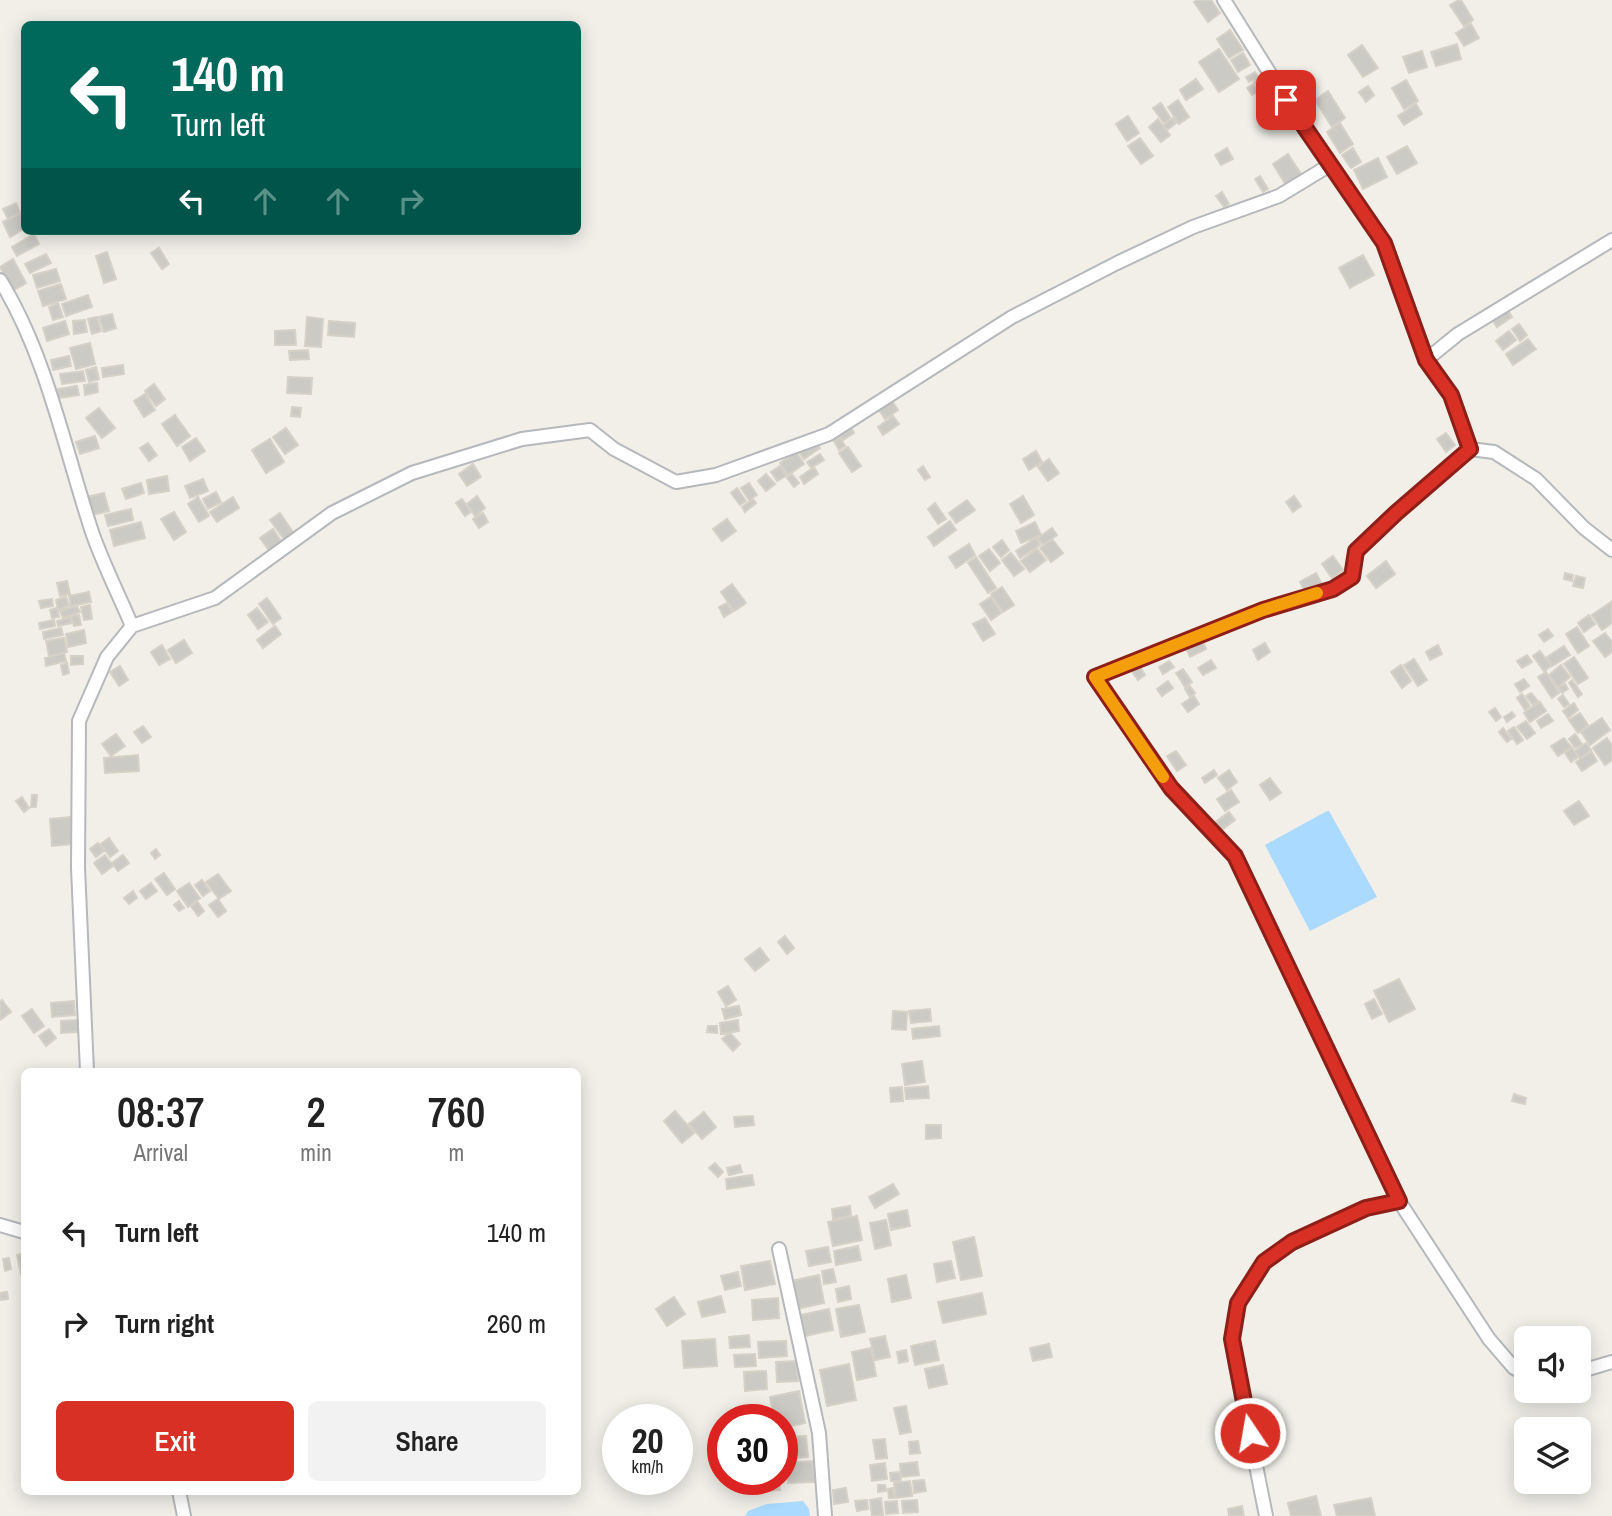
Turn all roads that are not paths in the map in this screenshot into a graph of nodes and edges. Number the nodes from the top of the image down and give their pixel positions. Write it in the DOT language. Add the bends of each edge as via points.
graph roads {
  1 [pos="1224,0"];
  2 [pos="1330,165"];
  3 [pos="1612,240"];
  4 [pos="0,280"];
  5 [pos="1426,360"];
  6 [pos="1470,449"];
  7 [pos="1612,550"];
  8 [pos="132,626"];
  9 [pos="87,1068"];
  10 [pos="1399,1201"];
  11 [pos="0,1225"];
  12 [pos="21,1231"];
  13 [pos="779,1249"];
  14 [pos="1612,1362"];
  15 [pos="1514,1368"];
  16 [pos="1591,1368"];
  17 [pos="181,1495"];
  18 [pos="184,1516"];
  19 [pos="825,1516"];
  20 [pos="1266,1516"];
  1 -- 2 [label="street"];
  2 -- 5 [label="street" via="1384,243"];
  2 -- 8 [label="street" via="1279,196 1193,227 1012,317 829,434 716,475 676,482 614,449 590,430 522,439 412,472 332,513 215,598"];
  3 -- 5 [label="street" via="1458,334"];
  4 -- 8 [label="street" via="20,313 57,413 93,534"];
  5 -- 6 [label="street" via="1451,395"];
  6 -- 7 [label="street" via="1493,452 1536,479"];
  6 -- 10 [label="street" via="1356,551 1352,577 1333,589 1263,610 1095,677 1171,788 1235,856"];
  8 -- 9 [label="street" via="107,657 79,721 78,868"];
  10 -- 15 [label="street" via="1489,1339"];
  10 -- 20 [label="street" via="1366,1208 1292,1242 1264,1262 1238,1303 1232,1339"];
  11 -- 12 [label="street"];
  13 -- 19 [label="street" via="819,1433"];
  14 -- 16 [label="street"];
  17 -- 18 [label="street"];
}
